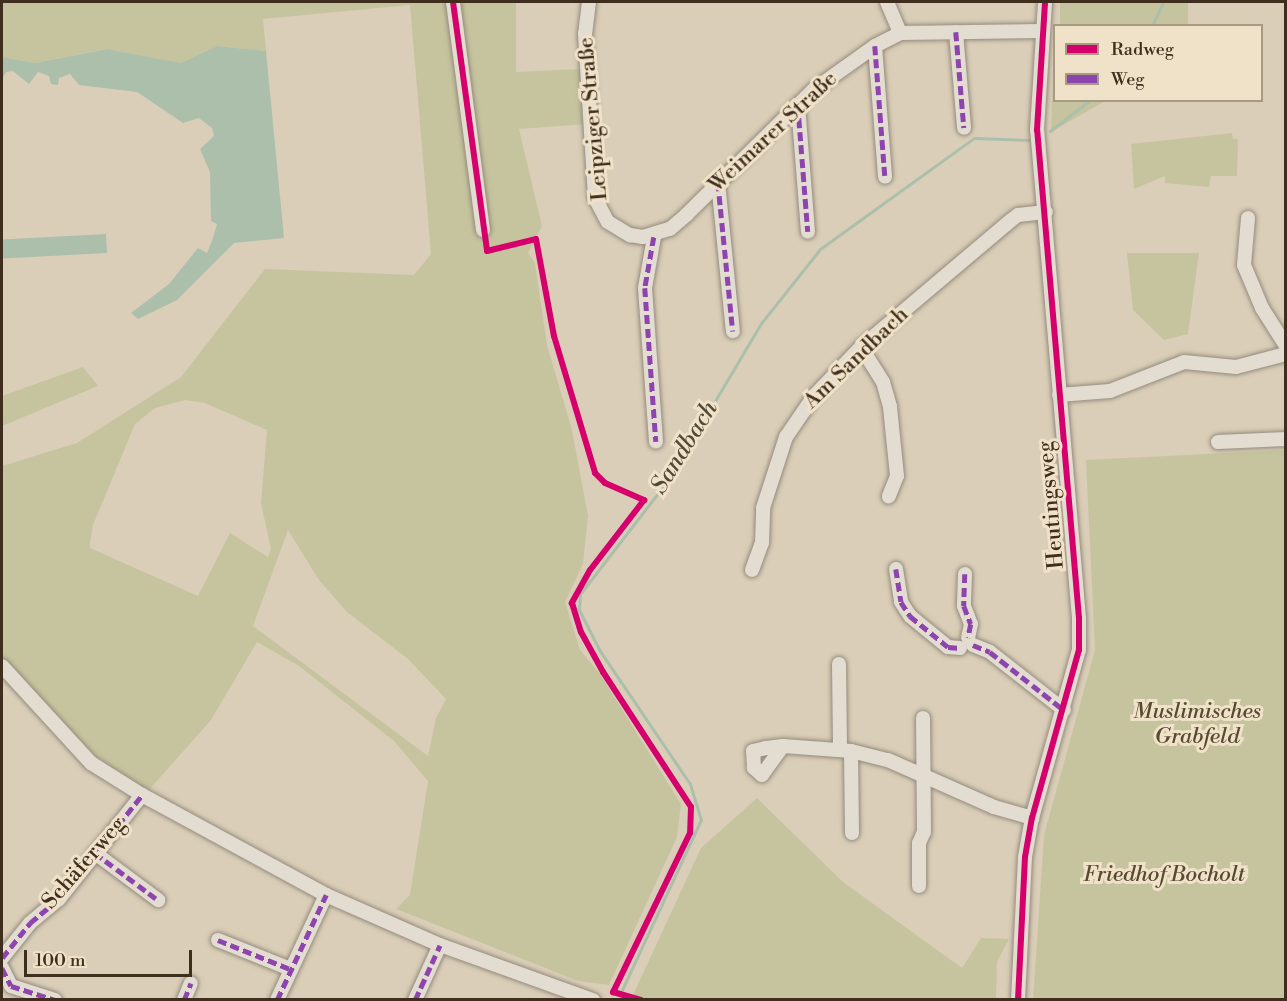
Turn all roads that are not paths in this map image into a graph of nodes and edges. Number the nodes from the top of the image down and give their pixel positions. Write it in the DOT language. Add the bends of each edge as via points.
graph roads {
  1 [pos="453,2"];
  2 [pos="590,2"];
  3 [pos="887,2"];
  4 [pos="1046,2"];
  5 [pos="956,32"];
  6 [pos="1041,32"];
  7 [pos="900,33"];
  8 [pos="875,46"];
  9 [pos="798,105"];
  10 [pos="964,128"];
  11 [pos="885,177"];
  12 [pos="718,182"];
  13 [pos="1046,212"];
  14 [pos="1248,218"];
  15 [pos="483,230"];
  16 [pos="808,232"];
  17 [pos="654,237"];
  18 [pos="733,331"];
  19 [pos="1286,346"];
  20 [pos="861,347"];
  21 [pos="1286,354"];
  22 [pos="1059,395"];
  23 [pos="1286,439"];
  24 [pos="656,442"];
  25 [pos="1218,442"];
  26 [pos="889,496"];
  27 [pos="896,568"];
  28 [pos="752,570"];
  29 [pos="965,574"];
  30 [pos="967,644"];
  31 [pos="839,664"];
  32 [pos="2,666"];
  33 [pos="1064,710"];
  34 [pos="923,718"];
  35 [pos="783,746"];
  36 [pos="845,750"];
  37 [pos="925,777"];
  38 [pos="142,795"];
  39 [pos="1032,818"];
  40 [pos="852,833"];
  41 [pos="95,854"];
  42 [pos="918,886"];
  43 [pos="326,895"];
  44 [pos="158,900"];
  45 [pos="218,940"];
  46 [pos="440,945"];
  47 [pos="2,958"];
  48 [pos="2,968"];
  49 [pos="290,969"];
  50 [pos="191,983"];
  51 [pos="558,994"];
  52 [pos="55,999"];
  53 [pos="184,999"];
  54 [pos="277,999"];
  55 [pos="415,999"];
  56 [pos="593,999"];
  57 [pos="1018,999"];
  1 -- 15 [label="street"];
  2 -- 17 [label="street, Leipziger Straße" via="585,34 595,198 608,222 619,230"];
  3 -- 7 [label="street"];
  4 -- 6 [label="street, Heutingsweg"];
  5 -- 6 [label="street, Weimarer Straße"];
  5 -- 7 [label="street, Weimarer Straße"];
  5 -- 10 [label="street"];
  6 -- 13 [label="street, Heutingsweg" via="1037,130"];
  7 -- 8 [label="street, Weimarer Straße"];
  8 -- 9 [label="street, Weimarer Straße"];
  8 -- 11 [label="street"];
  9 -- 12 [label="street, Weimarer Straße"];
  9 -- 16 [label="street"];
  12 -- 17 [label="street, Weimarer Straße" via="687,214"];
  12 -- 18 [label="street"];
  13 -- 20 [label="street, Am Sandbach" via="1018,215"];
  13 -- 22 [label="street, Heutingsweg"];
  14 -- 19 [label="street" via="1244,265 1262,308"];
  17 -- 24 [label="street" via="645,288"];
  20 -- 26 [label="street" via="883,382 890,407 897,476"];
  20 -- 28 [label="street, Am Sandbach" via="814,396 786,437 764,508 762,543"];
  21 -- 22 [label="street" via="1236,367 1184,362 1110,391"];
  22 -- 33 [label="street, Heutingsweg" via="1079,618 1079,650"];
  23 -- 25 [label="street"];
  27 -- 30 [label="street" via="901,602 910,616 948,647"];
  29 -- 30 [label="street" via="964,606 971,624"];
  30 -- 33 [label="street" via="990,652"];
  31 -- 36 [label="street"];
  32 -- 38 [label="street, Schäferweg" via="91,763"];
  33 -- 39 [label="street, Heutingsweg"];
  34 -- 37 [label="street"];
  35 -- 36 [label="street"];
  36 -- 37 [label="street" via="888,760"];
  36 -- 40 [label="street"];
  37 -- 39 [label="street" via="994,807"];
  37 -- 42 [label="street"];
  38 -- 41 [label="street, Schäferweg"];
  38 -- 43 [label="street, Schäferweg"];
  39 -- 57 [label="street, Heutingsweg" via="1025,857"];
  41 -- 44 [label="street"];
  41 -- 47 [label="street, Schäferweg" via="59,899 30,923"];
  43 -- 46 [label="street, Schäferweg"];
  43 -- 49 [label="street"];
  45 -- 49 [label="street"];
  46 -- 51 [label="street, Schäferweg" via="540,982"];
  46 -- 55 [label="street"];
  48 -- 52 [label="street" via="11,986"];
  49 -- 54 [label="street"];
  50 -- 53 [label="street"];
  51 -- 56 [label="street, Schäferweg"];
}
